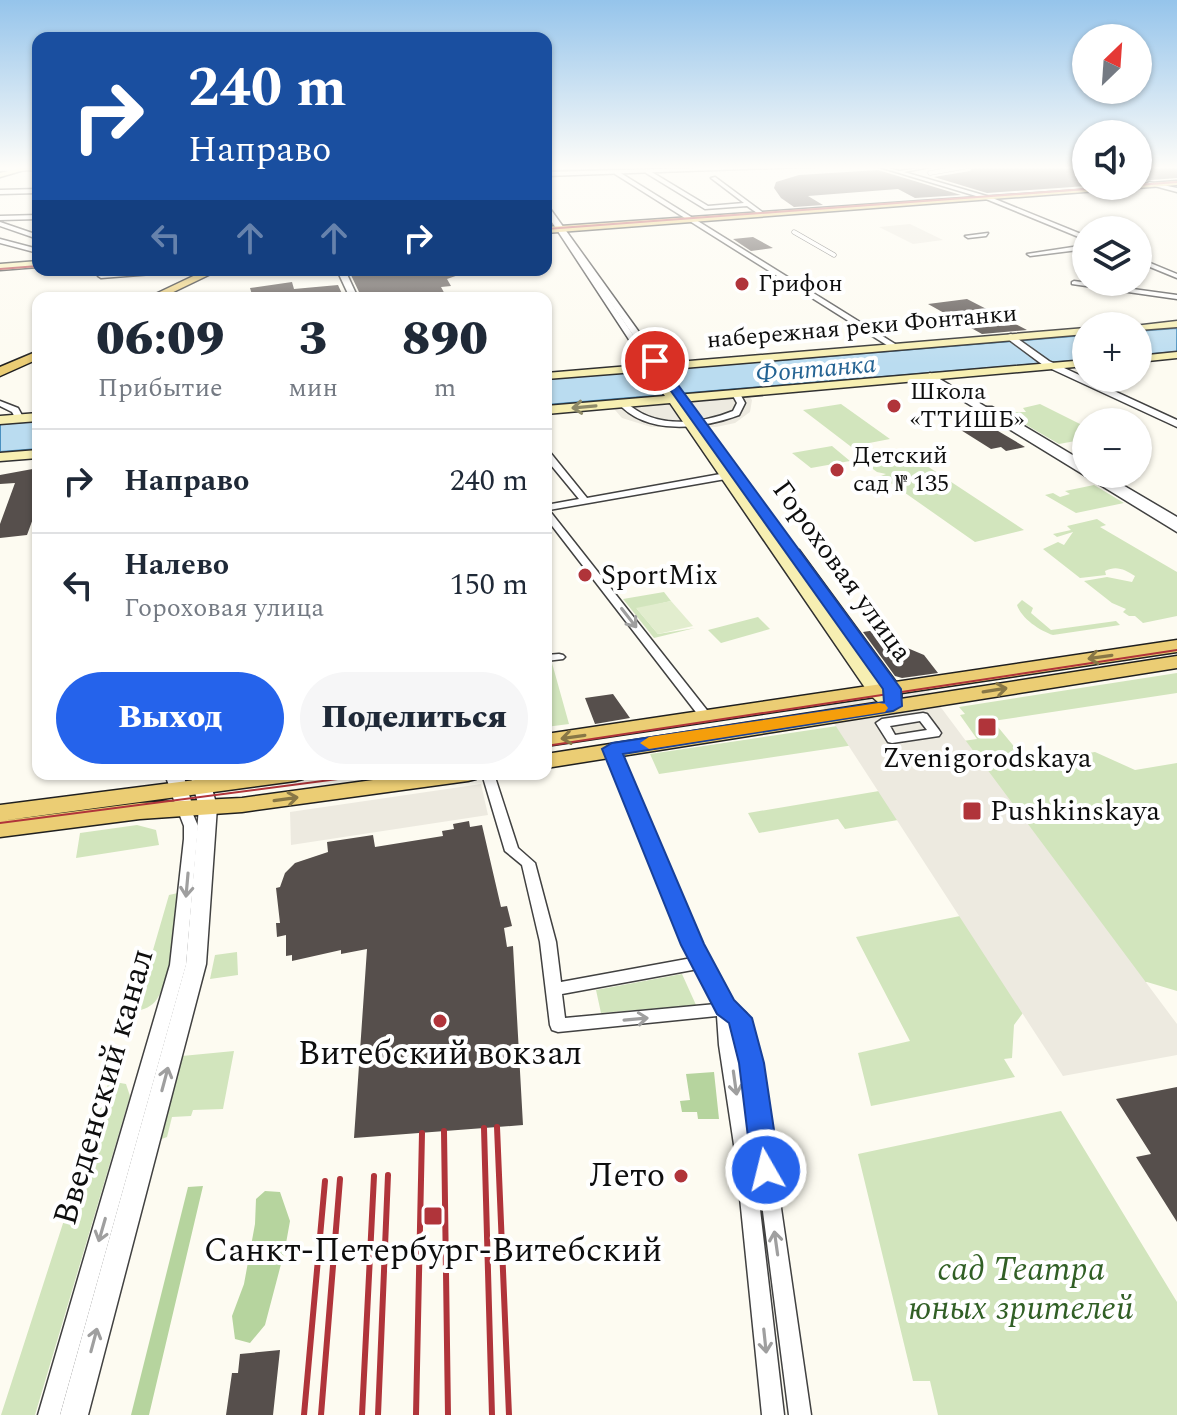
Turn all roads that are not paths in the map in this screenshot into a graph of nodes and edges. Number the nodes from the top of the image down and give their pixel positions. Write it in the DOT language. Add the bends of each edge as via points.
graph roads {
  1 [pos="563,232"];
  2 [pos="712,232"];
  3 [pos="794,232"];
  4 [pos="986,234"];
  5 [pos="968,236"];
  6 [pos="0,241"];
  7 [pos="32,249"];
  8 [pos="1072,249"];
  9 [pos="1030,254"];
  10 [pos="834,255"];
  11 [pos="32,265"];
  12 [pos="1152,266"];
  13 [pos="0,268"];
  14 [pos="200,276"];
  15 [pos="212,276"];
  16 [pos="1177,276"];
  17 [pos="165,292"];
  18 [pos="176,292"];
  19 [pos="1152,294"];
  20 [pos="1177,297"];
  21 [pos="1177,324"];
  22 [pos="1152,326"];
  23 [pos="1072,333"];
  24 [pos="1013,339"];
  25 [pos="896,347"];
  26 [pos="32,355"];
  27 [pos="1176,356"];
  28 [pos="1152,358"];
  29 [pos="1072,363"];
  30 [pos="1050,364"];
  31 [pos="656,368"];
  32 [pos="0,369"];
  33 [pos="552,376"];
  34 [pos="930,376"];
  35 [pos="736,394"];
  36 [pos="676,396"];
  37 [pos="0,403"];
  38 [pos="622,403"];
  39 [pos="552,409"];
  40 [pos="32,418"];
  41 [pos="20,419"];
  42 [pos="0,420"];
  43 [pos="694,422"];
  44 [pos="1177,424"];
  45 [pos="32,454"];
  46 [pos="0,457"];
  47 [pos="552,460"];
  48 [pos="1072,462"];
  49 [pos="731,475"];
  50 [pos="1114,488"];
  51 [pos="1122,488"];
  52 [pos="585,501"];
  53 [pos="552,509"];
  54 [pos="552,518"];
  55 [pos="1177,521"];
  56 [pos="1177,528"];
  57 [pos="1177,646"];
  58 [pos="559,657"];
  59 [pos="552,658"];
  60 [pos="1177,662"];
  61 [pos="891,702"];
  62 [pos="706,717"];
  63 [pos="552,739"];
  64 [pos="612,749"];
  65 [pos="552,760"];
  66 [pos="258,780"];
  67 [pos="425,780"];
  68 [pos="490,780"];
  69 [pos="203,789"];
  70 [pos="179,791"];
  71 [pos="0,813"];
  72 [pos="0,829"];
  73 [pos="702,962"];
  74 [pos="555,989"];
  75 [pos="722,1008"];
  76 [pos="49,1415"];
  77 [pos="74,1415"];
  78 [pos="773,1415"];
  79 [pos="800,1415"];
  1 -- 31 [label="street"];
  2 -- 25 [label="street"];
  3 -- 10 [label="street"];
  4 -- 5 [label="street"];
  6 -- 7 [label="street"];
  8 -- 9 [label="street"];
  11 -- 13 [label="main road"];
  12 -- 16 [label="street"];
  14 -- 17 [label="main road"];
  15 -- 18 [label="main road"];
  19 -- 20 [label="street"];
  21 -- 22 [label="main road"];
  23 -- 24 [label="main road, набережная реки Фонтанки"];
  24 -- 25 [label="main road, набережная реки Фонтанки"];
  24 -- 30 [label="street"];
  25 -- 31 [label="main road, набережная реки Фонтанки"];
  26 -- 32 [label="main road"];
  27 -- 28 [label="main road"];
  29 -- 30 [label="main road, набережная реки Фонтанки"];
  30 -- 34 [label="main road, набережная реки Фонтанки"];
  30 -- 44 [label="street"];
  31 -- 33 [label="main road, набережная реки Фонтанки"];
  31 -- 36 [label="main road, Гороховая улица"];
  34 -- 35 [label="main road, набережная реки Фонтанки"];
  34 -- 48 [label="street"];
  35 -- 36 [label="main road, набережная реки Фонтанки"];
  35 -- 43 [label="street" via="741,403 736,413"];
  36 -- 38 [label="main road, набережная реки Фонтанки"];
  36 -- 43 [label="main road, Гороховая улица"];
  37 -- 41 [label="street"];
  38 -- 39 [label="main road, набережная реки Фонтанки, one-way"];
  38 -- 43 [label="street" via="646,421"];
  40 -- 41 [label="main road"];
  41 -- 42 [label="main road"];
  43 -- 49 [label="main road, Гороховая улица"];
  45 -- 46 [label="main road"];
  47 -- 52 [label="street"];
  49 -- 52 [label="street"];
  49 -- 61 [label="main road, Гороховая улица"];
  50 -- 56 [label="street"];
  51 -- 55 [label="street"];
  52 -- 53 [label="street"];
  54 -- 62 [label="street, one-way"];
  57 -- 61 [label="main road, one-way"];
  58 -- 59 [label="street"];
  61 -- 60 [label="main road, one-way"];
  61 -- 62 [label="main road"];
  61 -- 64 [label="main road"];
  62 -- 63 [label="main road, one-way"];
  64 -- 65 [label="main road"];
  64 -- 73 [label="street"];
  66 -- 69 [label="main road"];
  69 -- 67 [label="main road, one-way" via="266,802"];
  68 -- 74 [label="street" via="512,851 528,863"];
  69 -- 70 [label="main road"];
  77 -- 69 [label="street, Введенский канал, one-way" via="196,964"];
  70 -- 71 [label="main road"];
  70 -- 72 [label="main road"];
  70 -- 76 [label="street, Введенский канал, one-way" via="191,839 178,965"];
  73 -- 74 [label="street"];
  73 -- 75 [label="street"];
  74 -- 75 [label="street, one-way" via="558,1025"];
  75 -- 78 [label="street, one-way" via="739,1111"];
  79 -- 75 [label="street, one-way" via="752,1063 740,1018"];
}
